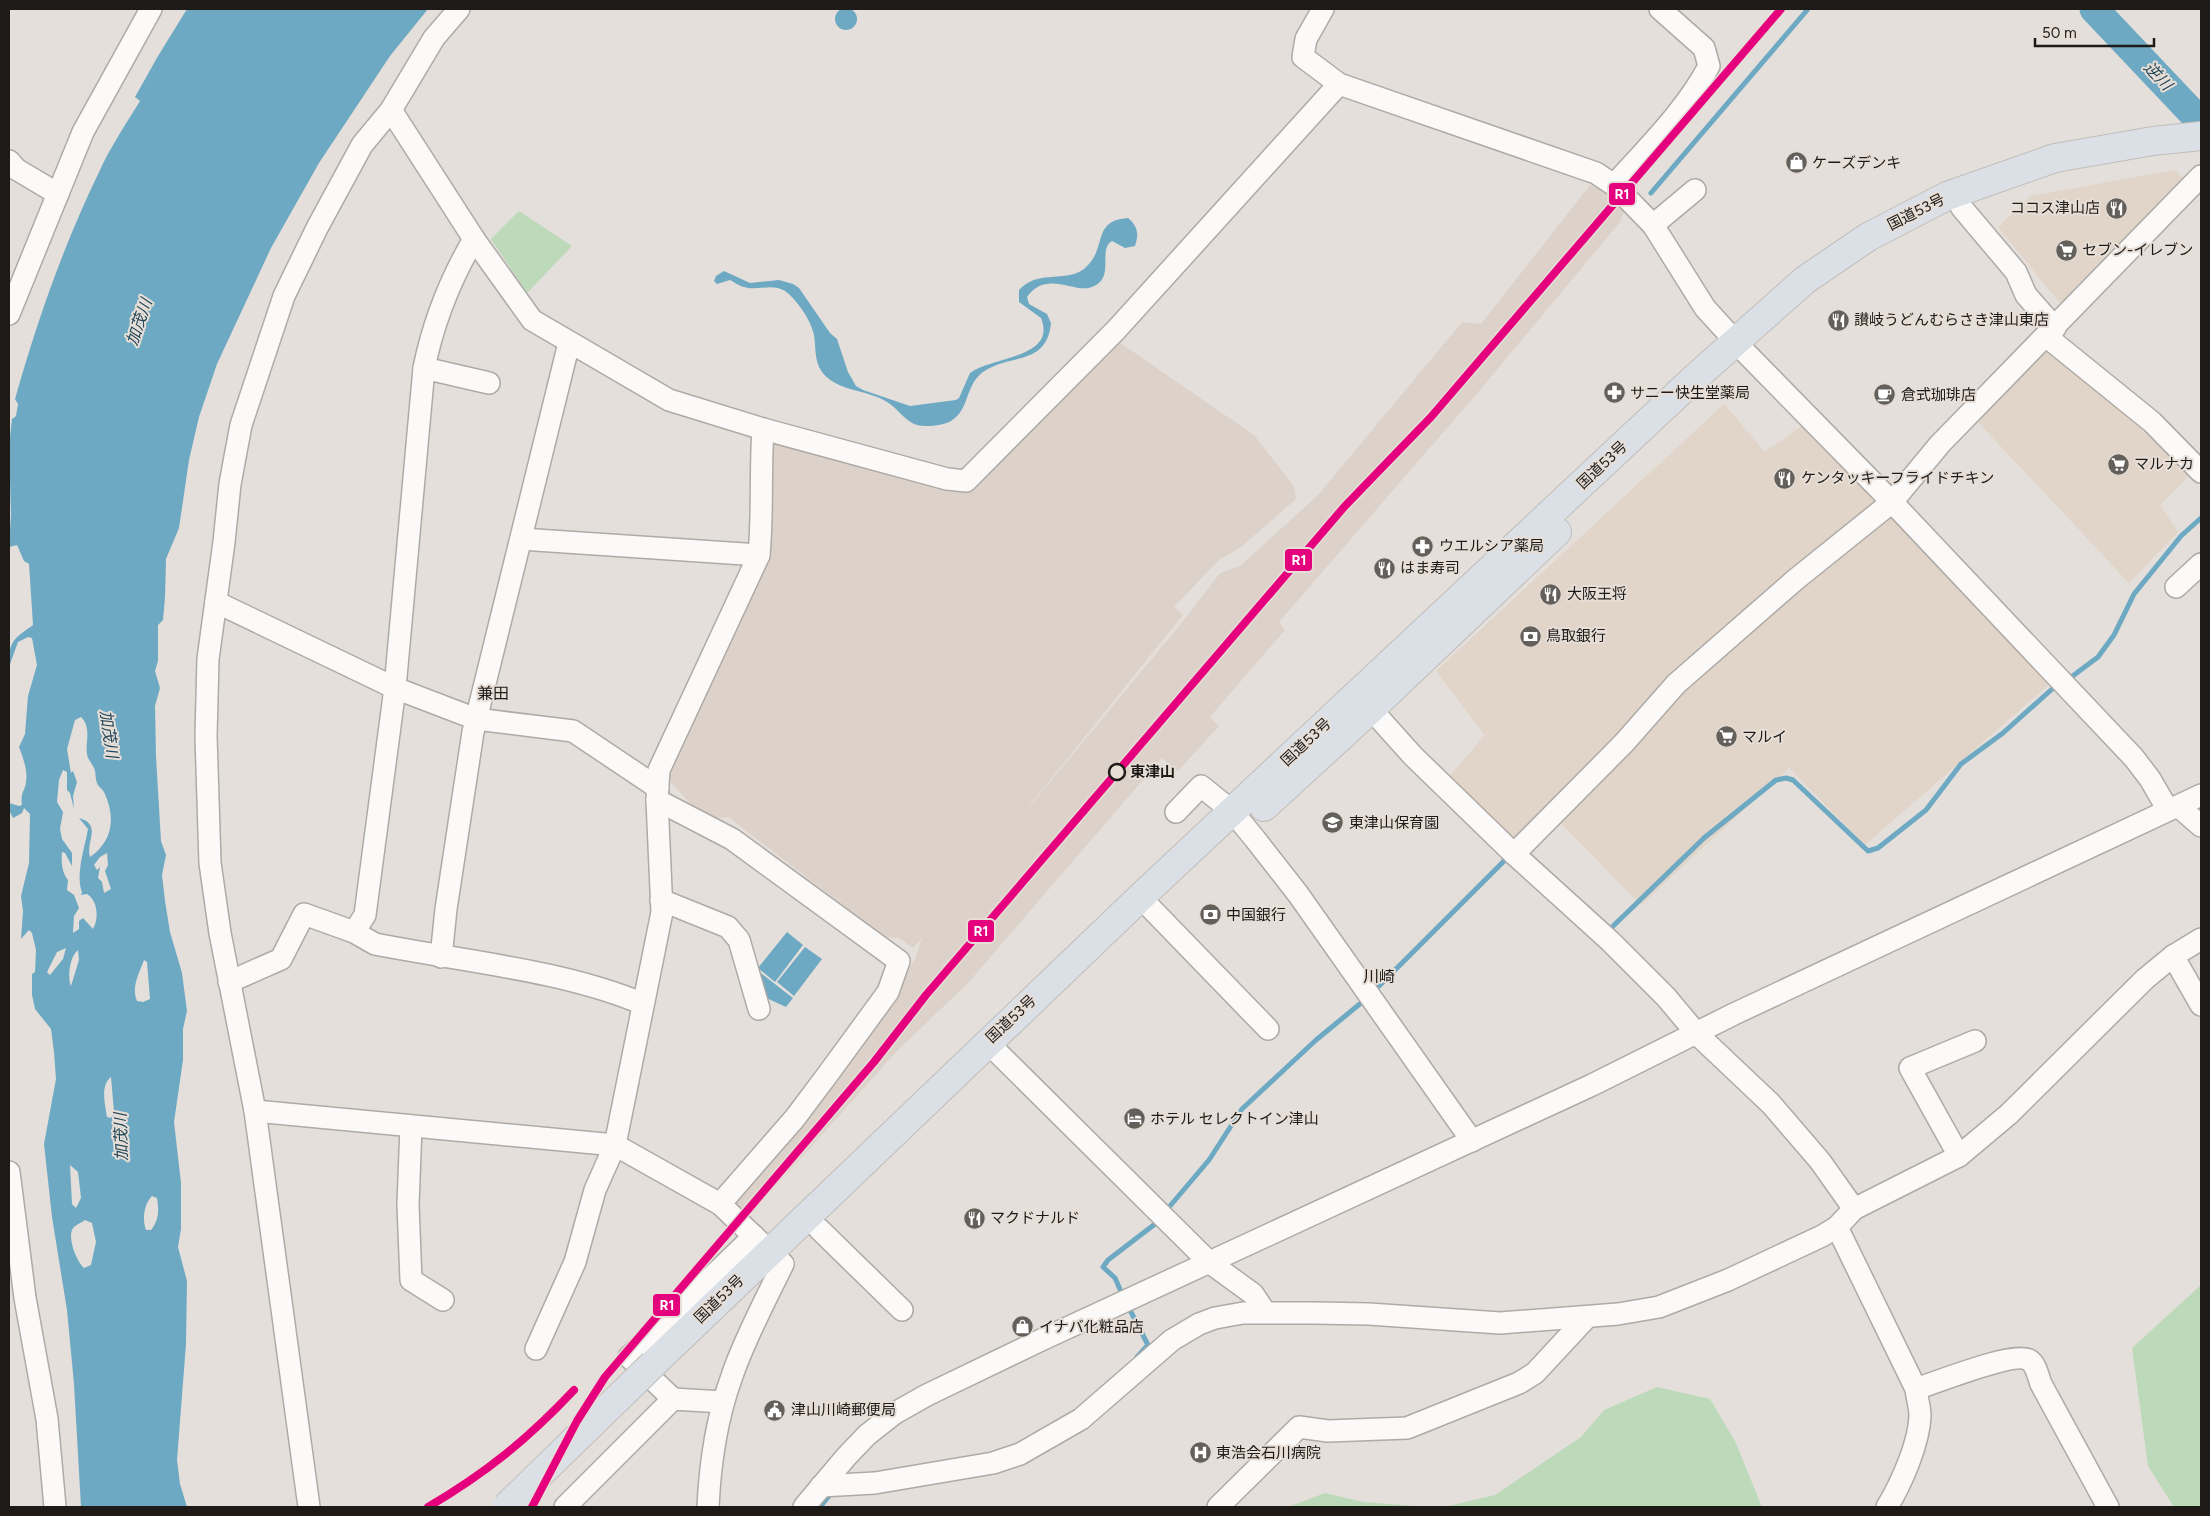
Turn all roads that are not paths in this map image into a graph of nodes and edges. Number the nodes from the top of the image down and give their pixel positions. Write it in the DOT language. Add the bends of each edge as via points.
graph roads {
  1 [pos="151,9"];
  2 [pos="459,9"];
  3 [pos="1323,9"];
  4 [pos="1660,9"];
  5 [pos="1339,84"];
  6 [pos="391,110"];
  7 [pos="2198,142"];
  8 [pos="9,161"];
  9 [pos="2201,176"];
  10 [pos="1614,185"];
  11 [pos="1695,190"];
  12 [pos="58,194"];
  13 [pos="1958,201"];
  14 [pos="1653,225"];
  15 [pos="474,239"];
  16 [pos="9,314"];
  17 [pos="2051,332"];
  18 [pos="569,343"];
  19 [pos="1741,347"];
  20 [pos="424,368"];
  21 [pos="489,383"];
  22 [pos="763,429"];
  23 [pos="2201,472"];
  24 [pos="1892,502"];
  25 [pos="521,539"];
  26 [pos="759,555"];
  27 [pos="2201,564"];
  28 [pos="2176,588"];
  29 [pos="216,602"];
  30 [pos="395,688"];
  31 [pos="1364,702"];
  32 [pos="476,719"];
  33 [pos="657,794"];
  34 [pos="2201,795"];
  35 [pos="2173,808"];
  36 [pos="1176,812"];
  37 [pos="1238,818"];
  38 [pos="2201,826"];
  39 [pos="1514,854"];
  40 [pos="661,900"];
  41 [pos="1146,904"];
  42 [pos="354,932"];
  43 [pos="2201,939"];
  44 [pos="2174,956"];
  45 [pos="442,957"];
  46 [pos="229,982"];
  47 [pos="643,1004"];
  48 [pos="2201,1005"];
  49 [pos="759,1009"];
  50 [pos="1268,1029"];
  51 [pos="1697,1034"];
  52 [pos="1976,1041"];
  53 [pos="993,1048"];
  54 [pos="255,1111"];
  55 [pos="412,1126"];
  56 [pos="1472,1141"];
  57 [pos="615,1145"];
  58 [pos="1959,1156"];
  59 [pos="9,1172"];
  60 [pos="720,1204"];
  61 [pos="1854,1209"];
  62 [pos="1837,1227"];
  63 [pos="819,1228"];
  64 [pos="769,1250"];
  65 [pos="1209,1262"];
  66 [pos="443,1300"];
  67 [pos="902,1310"];
  68 [pos="1265,1312"];
  69 [pos="1587,1317"];
  70 [pos="536,1349"];
  71 [pos="663,1380"];
  72 [pos="1916,1389"];
  73 [pos="723,1402"];
  74 [pos="821,1486"];
  75 [pos="55,1507"];
  76 [pos="309,1507"];
  77 [pos="506,1507"];
  78 [pos="531,1507"];
  79 [pos="565,1507"];
  80 [pos="708,1507"];
  81 [pos="804,1507"];
  82 [pos="1218,1507"];
  83 [pos="1887,1507"];
  84 [pos="2108,1507"];
  1 -- 12 [label="street" via="83,132"];
  2 -- 6 [label="street" via="434,38"];
  3 -- 5 [label="street" via="1306,39 1303,57"];
  4 -- 10 [label="street" via="1704,48 1709,66 1702,80"];
  5 -- 10 [label="street" via="1596,173"];
  5 -- 22 [label="street" via="1116,330 966,481 947,479"];
  6 -- 15 [label="street"];
  6 -- 29 [label="street" via="362,145 317,228 284,296 265,347 241,425 230,484"];
  7 -- 13 [label="highway, 国道53号" via="2098,164 1978,201"];
  8 -- 12 [label="street" via="16,169"];
  9 -- 17 [label="street"];
  10 -- 14 [label="street"];
  11 -- 14 [label="street"];
  12 -- 16 [label="street"];
  13 -- 17 [label="street" via="2010,263 2026,295"];
  13 -- 19 [label="highway, 国道53号" via="1863,259"];
  14 -- 19 [label="street" via="1705,308"];
  15 -- 18 [label="street" via="532,320"];
  15 -- 20 [label="street" via="446,298 428,345"];
  17 -- 23 [label="street" via="2152,422"];
  17 -- 24 [label="street" via="1940,444"];
  18 -- 22 [label="street" via="669,400"];
  18 -- 25 [label="street"];
  19 -- 24 [label="street"];
  19 -- 31 [label="highway, 国道53号"];
  20 -- 21 [label="street"];
  20 -- 30 [label="street"];
  22 -- 26 [label="street"];
  24 -- 35 [label="street" via="2134,758"];
  24 -- 39 [label="street" via="1795,580 1676,684 1624,743"];
  25 -- 26 [label="street"];
  25 -- 32 [label="street"];
  26 -- 33 [label="street" via="659,770"];
  27 -- 28 [label="street"];
  29 -- 30 [label="street"];
  29 -- 46 [label="street" via="208,659 206,736 210,853"];
  30 -- 32 [label="street"];
  30 -- 42 [label="street" via="365,915"];
  31 -- 37 [label="highway, 国道53号"];
  31 -- 39 [label="street" via="1413,756"];
  32 -- 33 [label="street" via="573,730"];
  32 -- 45 [label="street" via="446,909"];
  33 -- 40 [label="street"];
  33 -- 60 [label="street" via="732,839 898,961 888,992 828,1074 795,1118"];
  34 -- 35 [label="street"];
  35 -- 38 [label="street"];
  35 -- 51 [label="street"];
  36 -- 37 [label="street" via="1201,786"];
  37 -- 41 [label="highway, 国道53号"];
  37 -- 56 [label="street" via="1298,894"];
  39 -- 51 [label="street" via="1610,941 1666,997"];
  40 -- 47 [label="street" via="662,912"];
  40 -- 49 [label="street" via="728,927 739,940"];
  41 -- 50 [label="street"];
  41 -- 53 [label="highway, 国道53号"];
  42 -- 45 [label="street" via="375,944"];
  42 -- 46 [label="street" via="304,914 281,959"];
  43 -- 44 [label="street"];
  44 -- 48 [label="street"];
  44 -- 58 [label="street" via="2145,980 2009,1114"];
  45 -- 47 [label="street" via="518,969 620,994"];
  46 -- 54 [label="street"];
  47 -- 57 [label="street"];
  51 -- 56 [label="street"];
  51 -- 61 [label="street" via="1771,1104"];
  52 -- 58 [label="street" via="1910,1068"];
  53 -- 63 [label="highway, 国道53号"];
  53 -- 64 [label="highway, 国道53号"];
  53 -- 65 [label="street"];
  54 -- 55 [label="street"];
  54 -- 76 [label="street"];
  55 -- 57 [label="street"];
  55 -- 66 [label="street" via="408,1205 411,1280"];
  56 -- 65 [label="street"];
  57 -- 60 [label="street"];
  57 -- 70 [label="street" via="595,1190 574,1262"];
  58 -- 61 [label="street"];
  59 -- 75 [label="street" via="25,1298 46,1419"];
  60 -- 64 [label="street"];
  61 -- 62 [label="street"];
  62 -- 69 [label="street" via="1728,1280 1658,1307"];
  62 -- 72 [label="street"];
  63 -- 64 [label="highway, 国道53号"];
  63 -- 67 [label="street"];
  64 -- 71 [label="highway, 国道53号"];
  64 -- 71 [label="street" via="629,1357"];
  64 -- 73 [label="street"];
  65 -- 68 [label="street" via="1253,1294"];
  65 -- 74 [label="street" via="895,1412 867,1435"];
  68 -- 69 [label="street" via="1369,1314 1500,1323"];
  68 -- 74 [label="street" via="1215,1318 1185,1331 1081,1419 1020,1454 993,1463 875,1483"];
  69 -- 82 [label="street" via="1535,1373 1519,1383 1407,1428 1328,1431 1299,1427"];
  71 -- 73 [label="street"];
  71 -- 77 [label="highway, 国道53号, bridge"];
  71 -- 78 [label="highway, 国道53号"];
  71 -- 79 [label="street"];
  72 -- 83 [label="street" via="1920,1416 1916,1437"];
  72 -- 84 [label="street" via="2018,1357 2028,1360 2035,1366 2041,1384"];
  73 -- 80 [label="street"];
  74 -- 81 [label="street"];
}
